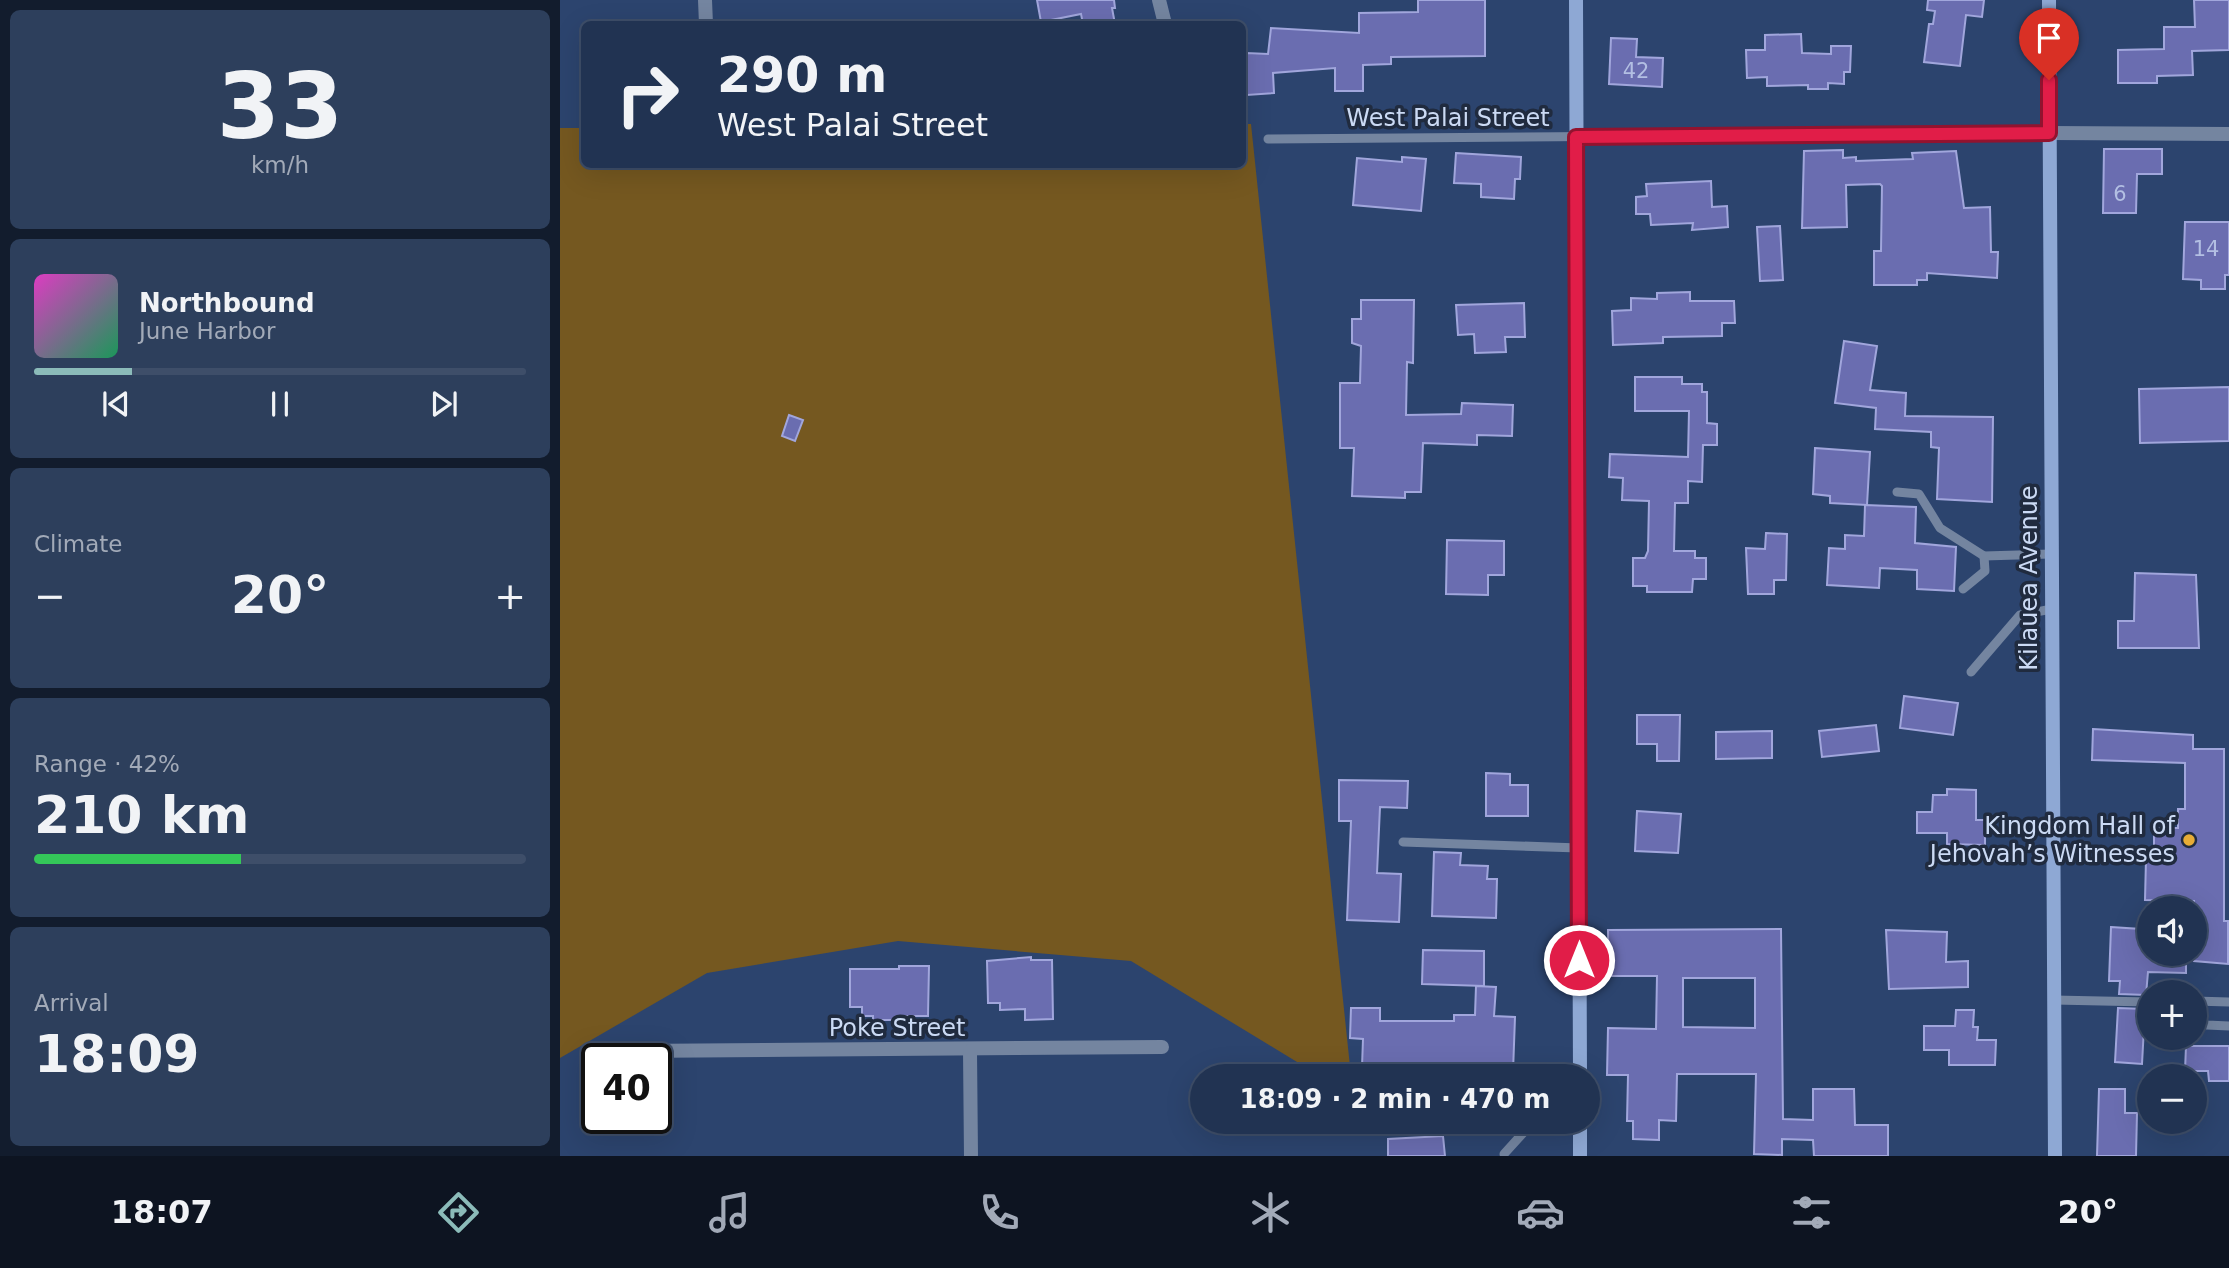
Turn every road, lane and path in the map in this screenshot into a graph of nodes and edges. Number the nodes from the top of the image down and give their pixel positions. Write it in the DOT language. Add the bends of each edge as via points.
graph roads {
  1 [pos="705,0"];
  2 [pos="1159,0"];
  3 [pos="1576,0"];
  4 [pos="2049,0"];
  5 [pos="706,21"];
  6 [pos="1164,21"];
  7 [pos="2049,133"];
  8 [pos="2229,134"];
  9 [pos="1576,137"];
  10 [pos="1268,139"];
  11 [pos="1897,492"];
  12 [pos="2052,554"];
  13 [pos="1984,556"];
  14 [pos="1963,589"];
  15 [pos="2052,609"];
  16 [pos="1971,672"];
  17 [pos="1403,842"];
  18 [pos="1579,848"];
  19 [pos="2054,1000"];
  20 [pos="2207,1001"];
  21 [pos="2137,1002"];
  22 [pos="2229,1002"];
  23 [pos="2207,1026"];
  24 [pos="2229,1026"];
  25 [pos="1162,1047"];
  26 [pos="672,1051"];
  27 [pos="970,1051"];
  28 [pos="1580,1064"];
  29 [pos="1522,1134"];
  30 [pos="1580,1134"];
  31 [pos="1504,1154"];
  32 [pos="971,1156"];
  33 [pos="1580,1156"];
  34 [pos="2055,1156"];
  1 -- 5 [label="street"];
  2 -- 6 [label="street"];
  3 -- 9 [label="street"];
  4 -- 7 [label="street, Kilauea Avenue"];
  7 -- 8 [label="street"];
  7 -- 9 [label="lane, West Palai Street"];
  7 -- 12 [label="street, Kilauea Avenue"];
  9 -- 10 [label="lane, West Palai Street"];
  9 -- 18 [label="street"];
  11 -- 13 [label="lane" via="1919,494 1940,528"];
  12 -- 13 [label="lane"];
  12 -- 15 [label="street, Kilauea Avenue"];
  13 -- 14 [label="lane" via="1984,571"];
  15 -- 16 [label="lane" via="2020,615"];
  15 -- 19 [label="street, Kilauea Avenue"];
  17 -- 18 [label="lane"];
  18 -- 28 [label="street"];
  19 -- 21 [label="lane"];
  19 -- 34 [label="street, Kilauea Avenue"];
  20 -- 22 [label="lane"];
  23 -- 24 [label="lane"];
  25 -- 27 [label="street, Poke Street"];
  26 -- 27 [label="street, Poke Street"];
  27 -- 32 [label="street"];
  29 -- 31 [label="lane"];
  30 -- 33 [label="street"];
}
